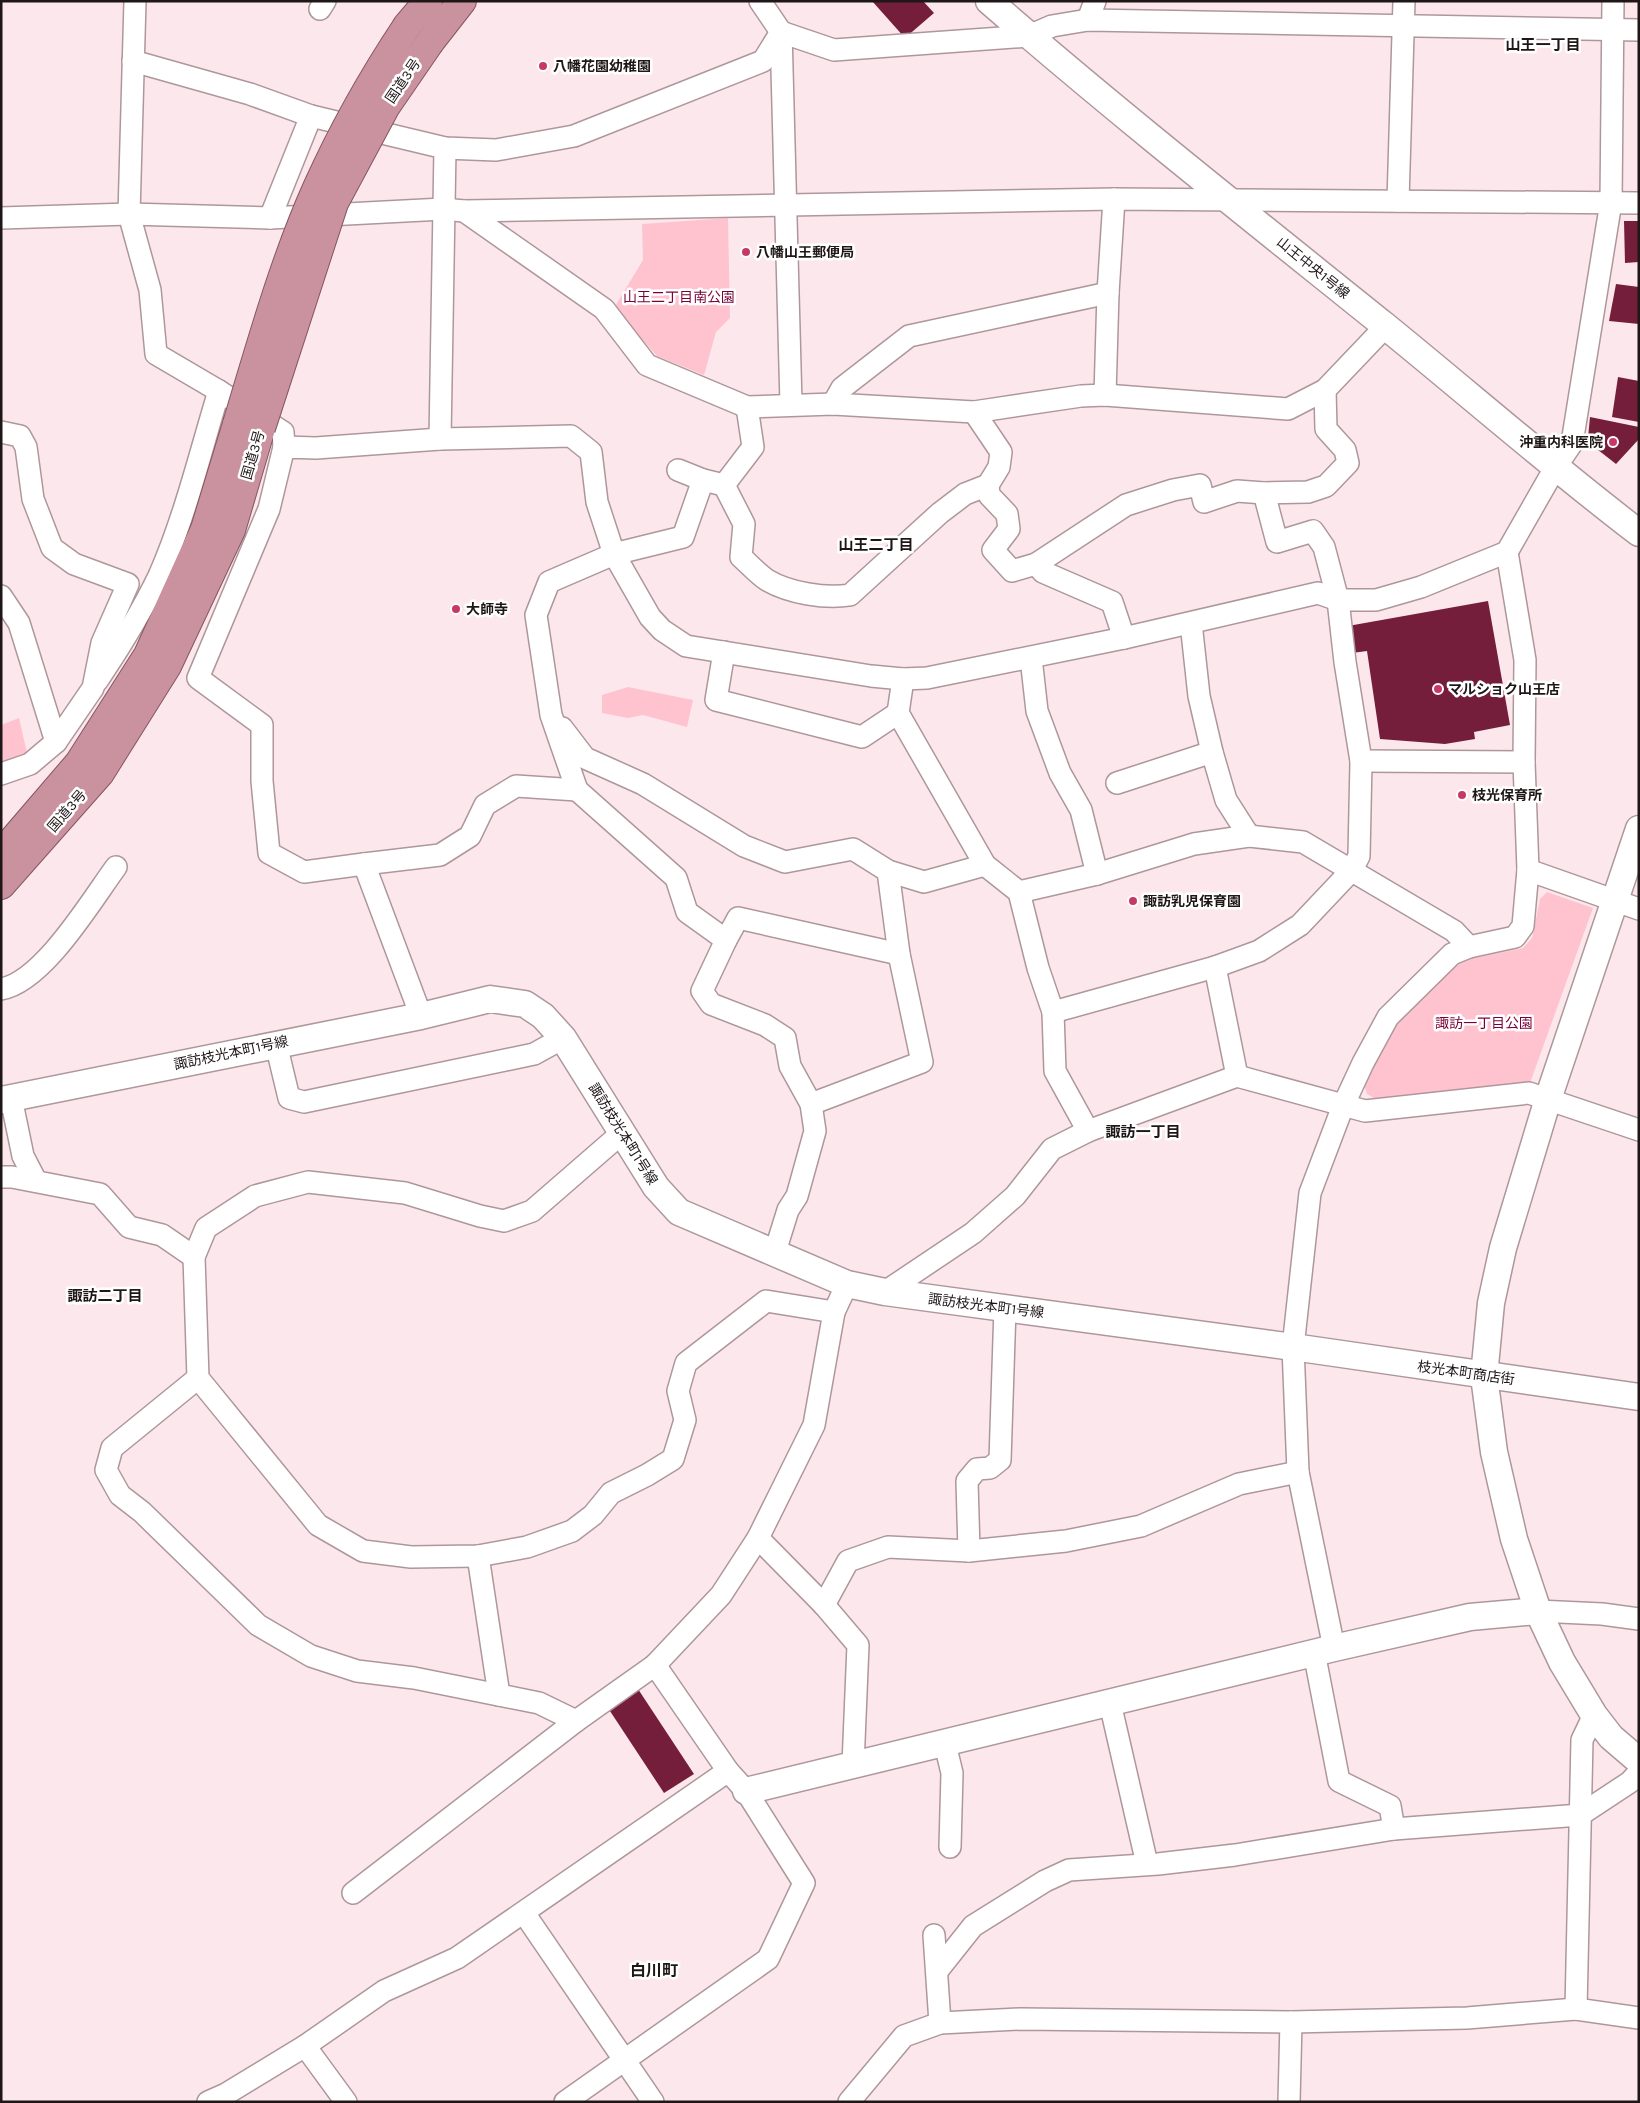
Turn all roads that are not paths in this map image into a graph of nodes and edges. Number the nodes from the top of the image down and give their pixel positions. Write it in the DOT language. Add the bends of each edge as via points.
graph roads {
  1 [pos="135,1"];
  2 [pos="428,1"];
  3 [pos="462,1"];
  4 [pos="760,1"];
  5 [pos="989,1"];
  6 [pos="1404,1"];
  7 [pos="1613,1"];
  8 [pos="1091,11"];
  9 [pos="1402,25"];
  10 [pos="1612,29"];
  11 [pos="1639,30"];
  12 [pos="781,32"];
  13 [pos="1029,36"];
  14 [pos="133,61"];
  15 [pos="311,116"];
  16 [pos="445,148"];
  17 [pos="1114,199"];
  18 [pos="1225,199"];
  19 [pos="1398,201"];
  20 [pos="1611,202"];
  21 [pos="1639,202"];
  22 [pos="785,204"];
  23 [pos="443,209"];
  24 [pos="464,211"];
  25 [pos="130,214"];
  26 [pos="1,218"];
  27 [pos="270,218"];
  28 [pos="1108,293"];
  29 [pos="1386,326"];
  30 [pos="1325,390"];
  31 [pos="219,391"];
  32 [pos="1105,395"];
  33 [pos="791,404"];
  34 [pos="833,404"];
  35 [pos="746,407"];
  36 [pos="974,412"];
  37 [pos="249,426"];
  38 [pos="1,432"];
  39 [pos="440,439"];
  40 [pos="284,447"];
  41 [pos="1555,468"];
  42 [pos="678,470"];
  43 [pos="703,480"];
  44 [pos="988,485"];
  45 [pos="724,486"];
  46 [pos="1264,493"];
  47 [pos="1639,533"];
  48 [pos="1507,552"];
  49 [pos="614,554"];
  50 [pos="1036,564"];
  51 [pos="1,596"];
  52 [pos="1338,600"];
  53 [pos="1191,623"];
  54 [pos="1124,638"];
  55 [pos="724,652"];
  56 [pos="1031,658"];
  57 [pos="903,679"];
  58 [pos="93,688"];
  59 [pos="898,713"];
  60 [pos="551,715"];
  61 [pos="56,742"];
  62 [pos="1212,752"];
  63 [pos="1361,761"];
  64 [pos="1524,762"];
  65 [pos="1,774"];
  66 [pos="1117,782"];
  67 [pos="577,790"];
  68 [pos="1639,829"];
  69 [pos="1249,836"];
  70 [pos="1,854"];
  71 [pos="364,864"];
  72 [pos="984,865"];
  73 [pos="116,867"];
  74 [pos="1352,870"];
  75 [pos="1528,870"];
  76 [pos="888,871"];
  77 [pos="1096,874"];
  78 [pos="1,885"];
  79 [pos="1019,892"];
  80 [pos="1627,905"];
  81 [pos="726,940"];
  82 [pos="1469,947"];
  83 [pos="899,954"];
  84 [pos="1215,967"];
  85 [pos="1,990"];
  86 [pos="1053,1012"];
  87 [pos="421,1016"];
  88 [pos="563,1038"];
  89 [pos="276,1044"];
  90 [pos="1237,1076"];
  91 [pos="6,1099"];
  92 [pos="1548,1099"];
  93 [pos="811,1104"];
  94 [pos="1343,1106"];
  95 [pos="1639,1130"];
  96 [pos="1088,1131"];
  97 [pos="623,1132"];
  98 [pos="1,1177"];
  99 [pos="36,1181"];
  100 [pos="774,1255"];
  101 [pos="194,1257"];
  102 [pos="847,1284"];
  103 [pos="884,1292"];
  104 [pos="1005,1308"];
  105 [pos="834,1312"];
  106 [pos="1293,1347"];
  107 [pos="1484,1376"];
  108 [pos="198,1378"];
  109 [pos="1639,1397"];
  110 [pos="1298,1472"];
  111 [pos="758,1538"];
  112 [pos="969,1551"];
  113 [pos="478,1556"];
  114 [pos="824,1605"];
  115 [pos="1538,1611"];
  116 [pos="1639,1619"];
  117 [pos="1324,1650"];
  118 [pos="654,1665"];
  119 [pos="499,1695"];
  120 [pos="1110,1703"];
  121 [pos="1594,1715"];
  122 [pos="576,1720"];
  123 [pos="945,1744"];
  124 [pos="1639,1762"];
  125 [pos="853,1765"];
  126 [pos="728,1771"];
  127 [pos="1639,1772"];
  128 [pos="746,1791"];
  129 [pos="1580,1815"];
  130 [pos="1394,1829"];
  131 [pos="950,1847"];
  132 [pos="1148,1864"];
  133 [pos="353,1893"];
  134 [pos="524,1913"];
  135 [pos="934,1935"];
  136 [pos="938,1970"];
  137 [pos="1576,2009"];
  138 [pos="1639,2018"];
  139 [pos="1292,2022"];
  140 [pos="940,2023"];
  141 [pos="305,2046"];
  142 [pos="625,2061"];
  143 [pos="208,2102"];
  144 [pos="346,2102"];
  145 [pos="565,2102"];
  146 [pos="653,2102"];
  147 [pos="849,2102"];
  148 [pos="1289,2102"];
  1 -- 14 [label="street"];
  2 -- 37 [label="highway, 国道3号, bridge" via="381,65 317,188 277,294"];
  3 -- 37 [label="highway, 国道3号, bridge" via="386,106 334,203"];
  4 -- 12 [label="street"];
  5 -- 13 [label="street, 山王中央1号線"];
  6 -- 9 [label="street"];
  7 -- 10 [label="street"];
  8 -- 9 [label="street"];
  8 -- 13 [label="street"];
  9 -- 10 [label="street"];
  9 -- 19 [label="street"];
  10 -- 11 [label="street"];
  10 -- 20 [label="street"];
  12 -- 13 [label="street" via="834,50"];
  12 -- 16 [label="street" via="763,61 574,136 496,150"];
  12 -- 22 [label="street"];
  13 -- 18 [label="street, 山王中央1号線"];
  14 -- 15 [label="street" via="282,98"];
  14 -- 25 [label="street"];
  15 -- 16 [label="street"];
  15 -- 27 [label="street"];
  16 -- 23 [label="street"];
  17 -- 18 [label="street"];
  17 -- 22 [label="street"];
  17 -- 28 [label="street"];
  18 -- 19 [label="street"];
  18 -- 29 [label="street, 山王中央1号線"];
  19 -- 20 [label="street"];
  20 -- 21 [label="street"];
  20 -- 41 [label="street" via="1572,443"];
  22 -- 24 [label="street"];
  22 -- 33 [label="street"];
  23 -- 24 [label="street"];
  23 -- 27 [label="street"];
  23 -- 39 [label="street"];
  24 -- 35 [label="street" via="604,309 647,365"];
  25 -- 26 [label="street"];
  25 -- 27 [label="street"];
  25 -- 31 [label="street" via="150,290 156,354"];
  28 -- 32 [label="street"];
  28 -- 34 [label="street" via="909,336 842,388"];
  29 -- 30 [label="street"];
  29 -- 41 [label="street, 山王中央1号線"];
  30 -- 32 [label="street" via="1288,410"];
  30 -- 46 [label="street" via="1326,429 1345,450 1348,463 1326,486 1308,492"];
  31 -- 40 [label="street" via="283,432"];
  31 -- 58 [label="street" via="188,496 159,575 130,634"];
  32 -- 36 [label="street"];
  33 -- 34 [label="street"];
  33 -- 35 [label="street"];
  34 -- 36 [label="street"];
  35 -- 45 [label="street" via="753,447"];
  36 -- 44 [label="street" via="1001,452 999,467"];
  37 -- 70 [label="highway, 国道3号" via="148,655 79,763"];
  37 -- 78 [label="highway, 国道3号" via="231,530 167,666 100,773"];
  38 -- 58 [label="street" via="20,436 26,447 33,498 52,548 74,564 128,584 102,643"];
  39 -- 40 [label="street" via="316,448"];
  39 -- 49 [label="street" via="571,436 590,452 597,502"];
  40 -- 71 [label="street" via="269,509 198,678 262,725 262,780 269,853 304,872"];
  41 -- 47 [label="street, 山王中央1号線"];
  41 -- 48 [label="street"];
  42 -- 43 [label="street"];
  43 -- 45 [label="street"];
  43 -- 49 [label="street" via="683,537"];
  44 -- 45 [label="street" via="965,494 940,513 850,595 831,598 800,592 767,580 741,557 744,524"];
  44 -- 50 [label="street" via="989,495 1007,514 1009,529 993,550 1012,571"];
  46 -- 50 [label="street" via="1237,491 1204,502 1200,484 1173,490 1126,505"];
  46 -- 52 [label="street" via="1277,542 1313,531 1324,547"];
  48 -- 52 [label="street" via="1421,587 1376,600"];
  48 -- 64 [label="street" via="1525,660"];
  49 -- 55 [label="street" via="650,617 662,630 686,646"];
  49 -- 60 [label="street" via="550,582 536,615"];
  50 -- 54 [label="street" via="1043,572 1112,602"];
  51 -- 61 [label="street" via="19,623"];
  52 -- 53 [label="street" via="1318,593"];
  52 -- 63 [label="street"];
  53 -- 54 [label="street"];
  53 -- 62 [label="street" via="1199,696"];
  54 -- 56 [label="street"];
  55 -- 57 [label="street"];
  55 -- 59 [label="street" via="716,700 862,737"];
  56 -- 57 [label="street" via="927,678"];
  56 -- 77 [label="street" via="1037,711 1060,773 1081,810"];
  57 -- 59 [label="street"];
  58 -- 61 [label="street"];
  59 -- 72 [label="street"];
  60 -- 67 [label="street"];
  60 -- 76 [label="street" via="585,758 643,784 744,846 785,862 853,849"];
  61 -- 65 [label="street" via="30,764"];
  62 -- 66 [label="street"];
  62 -- 69 [label="street" via="1226,800"];
  63 -- 64 [label="street"];
  63 -- 74 [label="street" via="1359,856"];
  64 -- 75 [label="street"];
  67 -- 71 [label="street" via="516,786 485,805 470,836 440,855"];
  67 -- 81 [label="street" via="676,878 687,912"];
  68 -- 80 [label="street"];
  69 -- 74 [label="street" via="1303,842"];
  69 -- 77 [label="street" via="1194,844"];
  71 -- 87 [label="street"];
  72 -- 76 [label="street" via="924,882"];
  72 -- 79 [label="street"];
  73 -- 85 [label="street" via="50,958 10,988"];
  74 -- 82 [label="street" via="1454,931"];
  74 -- 84 [label="street" via="1300,925 1259,951"];
  75 -- 80 [label="street"];
  75 -- 82 [label="street" via="1523,926 1515,937"];
  76 -- 83 [label="street"];
  77 -- 79 [label="street"];
  79 -- 86 [label="street"];
  80 -- 92 [label="street"];
  81 -- 83 [label="street" via="738,918"];
  81 -- 93 [label="street" via="702,990 711,1004 765,1025 785,1038 790,1066"];
  82 -- 94 [label="street" via="1452,954 1388,1017"];
  83 -- 93 [label="street" via="922,1062"];
  84 -- 86 [label="street"];
  84 -- 90 [label="street"];
  86 -- 96 [label="street" via="1055,1071"];
  87 -- 88 [label="street, 諏訪枝光本町1号線" via="490,999 524,1004 543,1016"];
  87 -- 89 [label="street, 諏訪枝光本町1号線"];
  88 -- 89 [label="street" via="534,1054 304,1102 289,1098"];
  88 -- 97 [label="street, 諏訪枝光本町1号線"];
  89 -- 91 [label="street, 諏訪枝光本町1号線"];
  90 -- 94 [label="street"];
  90 -- 96 [label="street"];
  91 -- 99 [label="street" via="23,1156"];
  92 -- 94 [label="street" via="1529,1093 1365,1111"];
  92 -- 95 [label="street"];
  92 -- 107 [label="street" via="1503,1248 1491,1302"];
  93 -- 100 [label="street" via="815,1131 797,1196 788,1210"];
  94 -- 106 [label="street" via="1310,1193"];
  96 -- 103 [label="street" via="1052,1149 1015,1196 973,1233"];
  97 -- 100 [label="street, 諏訪枝光本町1号線" via="656,1187 680,1212"];
  97 -- 101 [label="street" via="532,1211 504,1221 405,1193 308,1182 255,1196 206,1228"];
  98 -- 99 [label="street"];
  99 -- 101 [label="street" via="100,1194 130,1227 162,1236"];
  100 -- 102 [label="street, 諏訪枝光本町1号線"];
  101 -- 108 [label="street"];
  102 -- 103 [label="street, 諏訪枝光本町1号線"];
  102 -- 105 [label="street"];
  103 -- 104 [label="street, 諏訪枝光本町1号線"];
  104 -- 106 [label="street, 諏訪枝光本町1号線"];
  104 -- 112 [label="street" via="1000,1460 990,1468 977,1469 967,1481"];
  105 -- 111 [label="street" via="814,1425"];
  105 -- 113 [label="street" via="766,1301 684,1360 678,1391 685,1420 673,1459 611,1493 593,1515 572,1531 527,1547"];
  106 -- 107 [label="street, 枝光本町商店街"];
  106 -- 110 [label="street"];
  107 -- 109 [label="street, 枝光本町商店街"];
  107 -- 115 [label="street" via="1494,1452 1514,1539"];
  108 -- 113 [label="street" via="318,1525 363,1551 411,1557"];
  108 -- 119 [label="street" via="112,1448 106,1470 120,1495 142,1512 258,1625 310,1656 357,1671 414,1678"];
  110 -- 112 [label="street" via="1238,1484 1141,1526 1066,1541"];
  110 -- 117 [label="street"];
  111 -- 114 [label="street"];
  111 -- 118 [label="street" via="721,1595"];
  112 -- 114 [label="street" via="888,1547 848,1561"];
  113 -- 119 [label="street"];
  114 -- 125 [label="street" via="858,1645"];
  115 -- 116 [label="street"];
  115 -- 117 [label="street" via="1470,1617"];
  115 -- 121 [label="street" via="1562,1662"];
  117 -- 120 [label="street"];
  117 -- 130 [label="street" via="1339,1781 1390,1806"];
  118 -- 122 [label="street"];
  118 -- 126 [label="street"];
  119 -- 122 [label="street" via="539,1703"];
  120 -- 123 [label="street"];
  120 -- 132 [label="street"];
  121 -- 124 [label="street" via="1611,1737"];
  121 -- 129 [label="street" via="1582,1740"];
  122 -- 133 [label="street"];
  123 -- 125 [label="street"];
  123 -- 131 [label="street" via="952,1774"];
  125 -- 128 [label="street"];
  126 -- 128 [label="street"];
  126 -- 134 [label="street"];
  127 -- 129 [label="street" via="1630,1782"];
  128 -- 142 [label="street" via="804,1882 768,1960"];
  129 -- 130 [label="street"];
  129 -- 137 [label="street"];
  130 -- 132 [label="street" via="1234,1855"];
  132 -- 136 [label="street" via="1069,1870 1045,1881 973,1926"];
  134 -- 141 [label="street" via="457,1958 384,1991"];
  134 -- 142 [label="street"];
  135 -- 136 [label="street"];
  136 -- 140 [label="street"];
  137 -- 138 [label="street"];
  137 -- 139 [label="street" via="1467,2018"];
  139 -- 140 [label="street" via="1020,2020"];
  139 -- 148 [label="street"];
  140 -- 147 [label="street" via="904,2036"];
  141 -- 143 [label="street"];
  141 -- 144 [label="street"];
  142 -- 145 [label="street"];
  142 -- 146 [label="street"];
}
